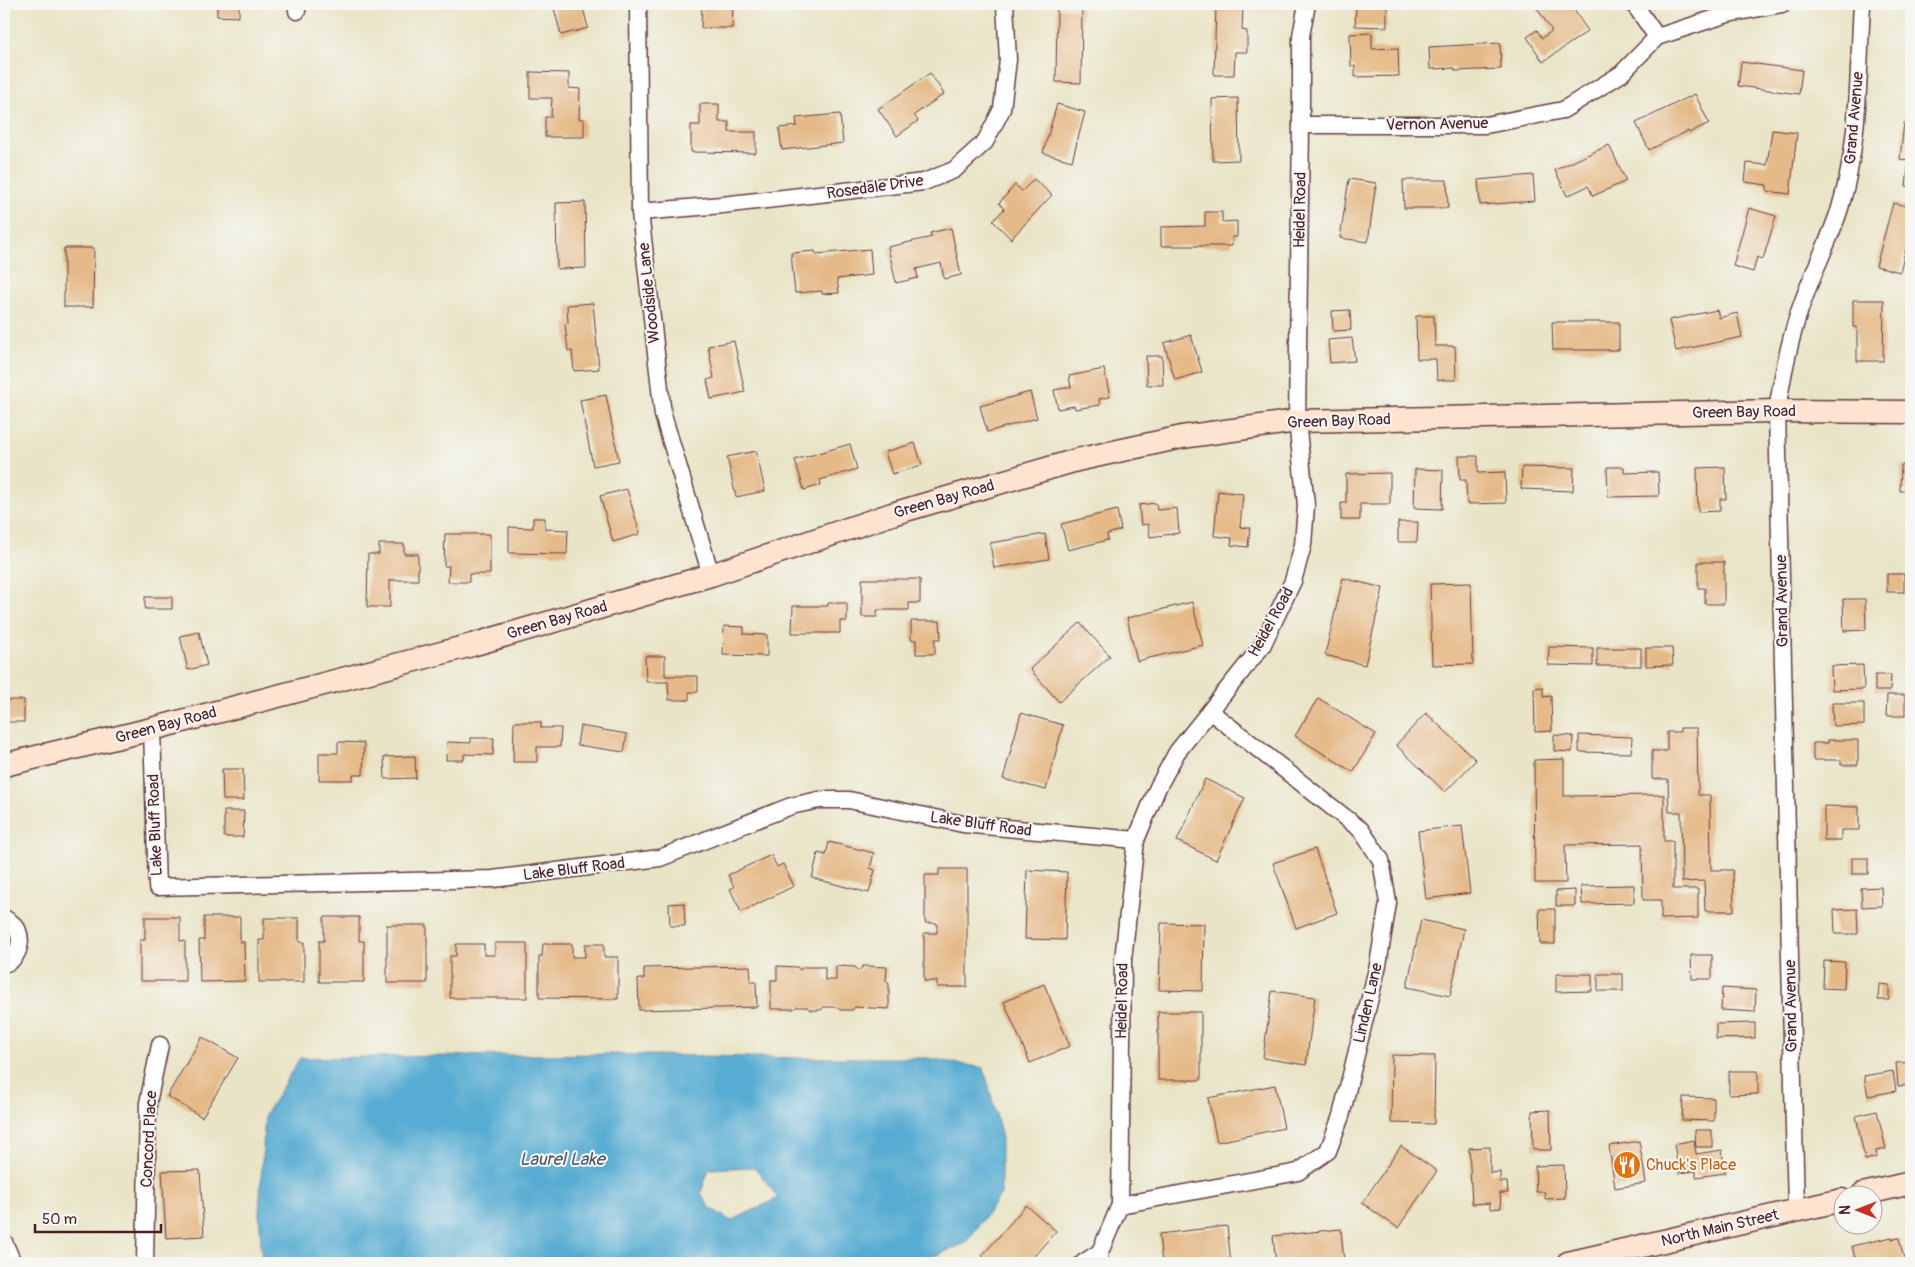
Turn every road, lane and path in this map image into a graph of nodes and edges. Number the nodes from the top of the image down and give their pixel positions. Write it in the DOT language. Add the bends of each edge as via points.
graph roads {
  1 [pos="638,4"];
  2 [pos="1005,4"];
  3 [pos="1307,4"];
  4 [pos="1634,4"];
  5 [pos="1782,4"];
  6 [pos="1862,4"];
  7 [pos="1657,37"];
  8 [pos="1301,125"];
  9 [pos="640,212"];
  10 [pos="1778,412"];
  11 [pos="1911,412"];
  12 [pos="1297,421"];
  13 [pos="711,575"];
  14 [pos="1211,712"];
  15 [pos="152,729"];
  16 [pos="4,765"];
  17 [pos="1136,840"];
  18 [pos="4,918"];
  19 [pos="4,964"];
  20 [pos="160,1045"];
  21 [pos="1911,1183"];
  22 [pos="1882,1190"];
  23 [pos="1832,1202"];
  24 [pos="1120,1206"];
  25 [pos="1796,1210"];
  26 [pos="4,1242"];
  27 [pos="1099,1258"];
  28 [pos="13,1263"];
  29 [pos="145,1263"];
  30 [pos="1082,1263"];
  31 [pos="1568,1263"];
  1 -- 9 [label="street, Woodside Lane"];
  2 -- 9 [label="street, Rosedale Drive" via="1008,60 1002,109 986,142 954,170 924,182"];
  3 -- 8 [label="street, Heidel Road" via="1301,36"];
  4 -- 7 [label="street"];
  5 -- 7 [label="street, Vernon Avenue" via="1728,14"];
  6 -- 10 [label="street, Grand Avenue" via="1853,151 1840,209 1795,327 1784,368"];
  7 -- 8 [label="street, Vernon Avenue" via="1620,74 1563,110 1486,125"];
  8 -- 12 [label="street, Heidel Road"];
  9 -- 13 [label="street, Woodside Lane" via="663,414"];
  10 -- 11 [label="street, Green Bay Road"];
  10 -- 12 [label="street, Green Bay Road"];
  10 -- 25 [label="street, Grand Avenue"];
  12 -- 13 [label="street, Green Bay Road" via="1182,437 1077,460 892,514"];
  12 -- 14 [label="street, Heidel Road" via="1306,505 1303,545 1293,581 1262,646"];
  13 -- 15 [label="street, Green Bay Road" via="472,645"];
  14 -- 17 [label="street, Heidel Road" via="1177,752"];
  14 -- 24 [label="street, Linden Lane" via="1361,830 1381,860 1388,903 1378,964 1341,1116 1328,1150 1298,1172"];
  15 -- 16 [label="street, Green Bay Road"];
  15 -- 17 [label="street, Lake Bluff Road" via="157,887 493,879 660,858 790,806 819,800 849,800 963,824"];
  17 -- 24 [label="street, Heidel Road" via="1123,960"];
  18 -- 19 [label="street" via="18,930 20,941 14,957"];
  20 -- 29 [label="street, Concord Place" via="148,1103"];
  21 -- 22 [label="street"];
  23 -- 25 [label="street, North Main Street"];
  24 -- 27 [label="street, Heidel Road"];
  25 -- 31 [label="street, North Main Street"];
  26 -- 28 [label="street"];
  27 -- 30 [label="street"];
}
